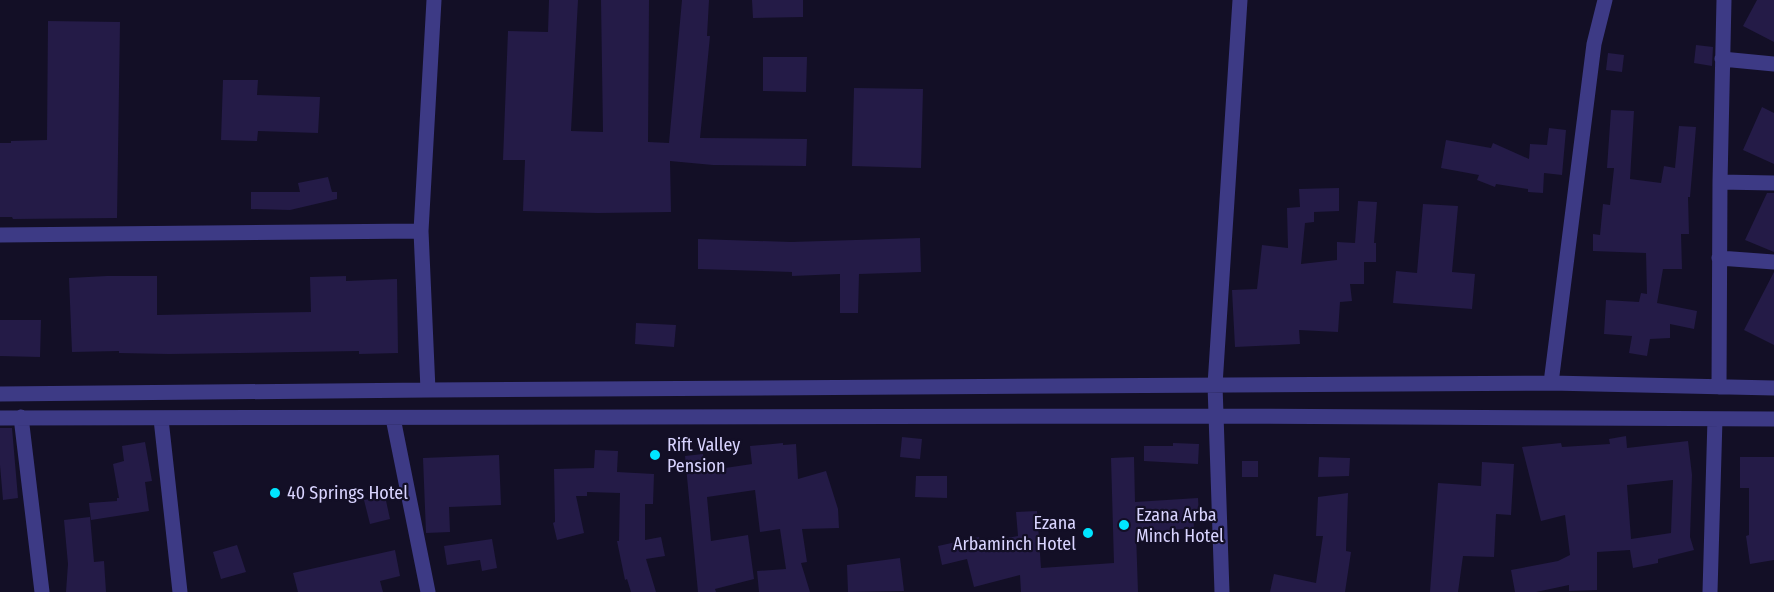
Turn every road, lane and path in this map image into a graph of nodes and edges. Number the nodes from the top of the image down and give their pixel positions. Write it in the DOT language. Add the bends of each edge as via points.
graph roads {
  1 [pos="434,0"];
  2 [pos="1240,0"];
  3 [pos="1605,0"];
  4 [pos="1724,0"];
  5 [pos="1722,59"];
  6 [pos="1774,64"];
  7 [pos="1720,182"];
  8 [pos="1774,183"];
  9 [pos="421,231"];
  10 [pos="0,235"];
  11 [pos="1719,258"];
  12 [pos="1774,262"];
  13 [pos="1551,383"];
  14 [pos="1215,385"];
  15 [pos="1719,387"];
  16 [pos="1774,388"];
  17 [pos="428,390"];
  18 [pos="0,394"];
  19 [pos="1216,416"];
  20 [pos="21,417"];
  21 [pos="0,418"];
  22 [pos="393,418"];
  23 [pos="161,419"];
  24 [pos="1715,419"];
  25 [pos="1774,419"];
  26 [pos="42,592"];
  27 [pos="180,592"];
  28 [pos="428,592"];
  29 [pos="1222,592"];
  30 [pos="1710,592"];
  1 -- 9 [label="street"];
  2 -- 14 [label="street"];
  3 -- 13 [label="street" via="1594,44"];
  4 -- 5 [label="street"];
  5 -- 6 [label="street"];
  5 -- 7 [label="street"];
  7 -- 8 [label="street"];
  7 -- 11 [label="street"];
  9 -- 10 [label="street"];
  9 -- 17 [label="street"];
  11 -- 12 [label="street"];
  11 -- 15 [label="street"];
  13 -- 14 [label="street"];
  13 -- 15 [label="street"];
  14 -- 17 [label="street"];
  14 -- 19 [label="street"];
  15 -- 16 [label="street"];
  17 -- 18 [label="street"];
  19 -- 22 [label="street"];
  19 -- 24 [label="street"];
  19 -- 29 [label="street"];
  20 -- 21 [label="street"];
  20 -- 23 [label="street"];
  20 -- 26 [label="street"];
  22 -- 23 [label="street"];
  22 -- 28 [label="street"];
  23 -- 27 [label="street"];
  24 -- 25 [label="street"];
  24 -- 30 [label="street"];
}
